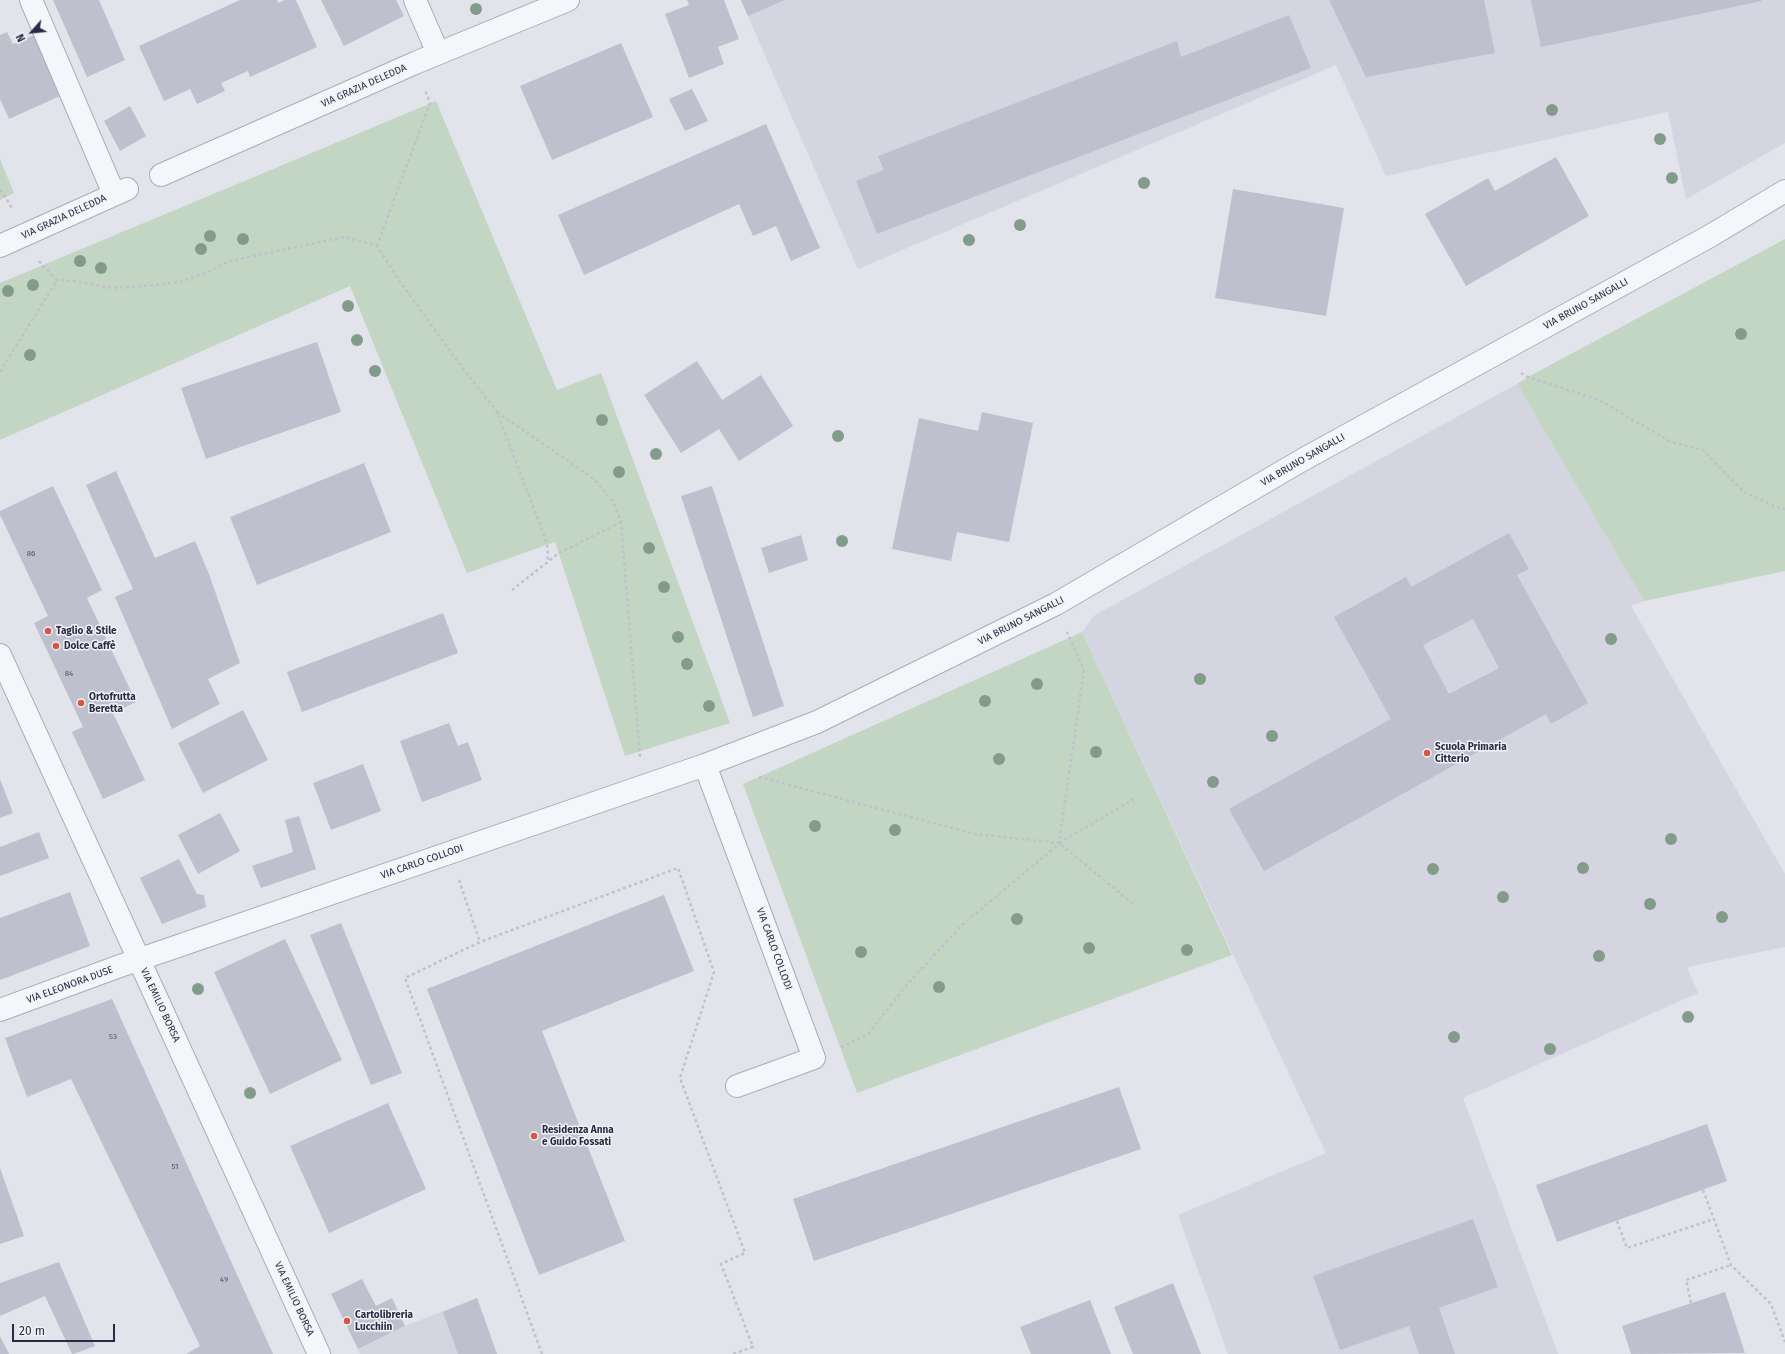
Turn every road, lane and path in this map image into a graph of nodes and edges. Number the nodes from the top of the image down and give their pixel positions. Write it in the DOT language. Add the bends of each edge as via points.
graph roads {
  1 [pos="31,0"];
  2 [pos="415,0"];
  3 [pos="568,0"];
  4 [pos="438,53"];
  5 [pos="415,63"];
  6 [pos="161,175"];
  7 [pos="0,190"];
  8 [pos="1785,191"];
  9 [pos="6,198"];
  10 [pos="0,246"];
  11 [pos="377,246"];
  12 [pos="42,265"];
  13 [pos="57,280"];
  14 [pos="1492,355"];
  15 [pos="0,372"];
  16 [pos="497,412"];
  17 [pos="1785,509"];
  18 [pos="622,522"];
  19 [pos="548,561"];
  20 [pos="512,590"];
  21 [pos="1056,604"];
  22 [pos="0,655"];
  23 [pos="817,722"];
  24 [pos="704,765"];
  25 [pos="642,785"];
  26 [pos="714,790"];
  27 [pos="1134,799"];
  28 [pos="1059,843"];
  29 [pos="459,880"];
  30 [pos="1133,904"];
  31 [pos="480,942"];
  32 [pos="140,960"];
  33 [pos="0,1010"];
  34 [pos="814,1058"];
  35 [pos="737,1086"];
  36 [pos="1703,1190"];
  37 [pos="1714,1219"];
  38 [pos="1617,1221"];
  39 [pos="1731,1265"];
  40 [pos="1691,1303"];
  41 [pos="1785,1342"];
  42 [pos="319,1354"];
  43 [pos="542,1354"];
  44 [pos="732,1354"];
  1 -- 10 [label="street, VIA GRAZIA DELEDDA" via="121,191"];
  2 -- 4 [label="street"];
  3 -- 4 [label="street, VIA GRAZIA DELEDDA"];
  4 -- 5 [label="street, VIA GRAZIA DELEDDA"];
  5 -- 6 [label="street, VIA GRAZIA DELEDDA"];
  5 -- 11 [label="path" via="430,103"];
  7 -- 9 [label="path"];
  8 -- 14 [label="street, VIA BRUNO SANGALLI" via="1710,236"];
  11 -- 13 [label="path" via="345,237 229,261 180,282 144,286 112,288"];
  11 -- 16 [label="path" via="399,280"];
  12 -- 13 [label="path"];
  13 -- 15 [label="path"];
  14 -- 17 [label="path" via="1528,377 1599,400 1671,442 1702,450 1744,492"];
  14 -- 21 [label="street, VIA BRUNO SANGALLI" via="1304,459"];
  16 -- 18 [label="path" via="594,479 614,504"];
  16 -- 19 [label="path" via="547,543"];
  18 -- 19 [label="path"];
  18 -- 25 [label="path"];
  19 -- 20 [label="path"];
  21 -- 23 [label="street, VIA BRUNO SANGALLI"];
  21 -- 28 [label="path" via="1084,670"];
  22 -- 32 [label="street, VIA EMILIO BORSA"];
  23 -- 24 [label="street, VIA CARLO COLLODI"];
  24 -- 25 [label="street, VIA CARLO COLLODI"];
  24 -- 26 [label="street, VIA CARLO COLLODI"];
  25 -- 32 [label="street, VIA CARLO COLLODI"];
  26 -- 28 [label="path" via="752,774 975,834"];
  26 -- 34 [label="street, VIA CARLO COLLODI"];
  27 -- 28 [label="path"];
  28 -- 30 [label="path"];
  28 -- 34 [label="path" via="961,926 905,987 868,1034"];
  29 -- 31 [label="path"];
  31 -- 43 [label="path" via="405,978"];
  31 -- 44 [label="path" via="678,868 714,972 680,1078 745,1253 721,1264 753,1347"];
  32 -- 33 [label="street, VIA ELEONORA DUSE"];
  32 -- 42 [label="street, VIA EMILIO BORSA"];
  34 -- 35 [label="street"];
  36 -- 37 [label="path"];
  37 -- 38 [label="path" via="1627,1248"];
  37 -- 39 [label="path"];
  39 -- 40 [label="path" via="1686,1280"];
  39 -- 41 [label="path" via="1770,1304"];
}
